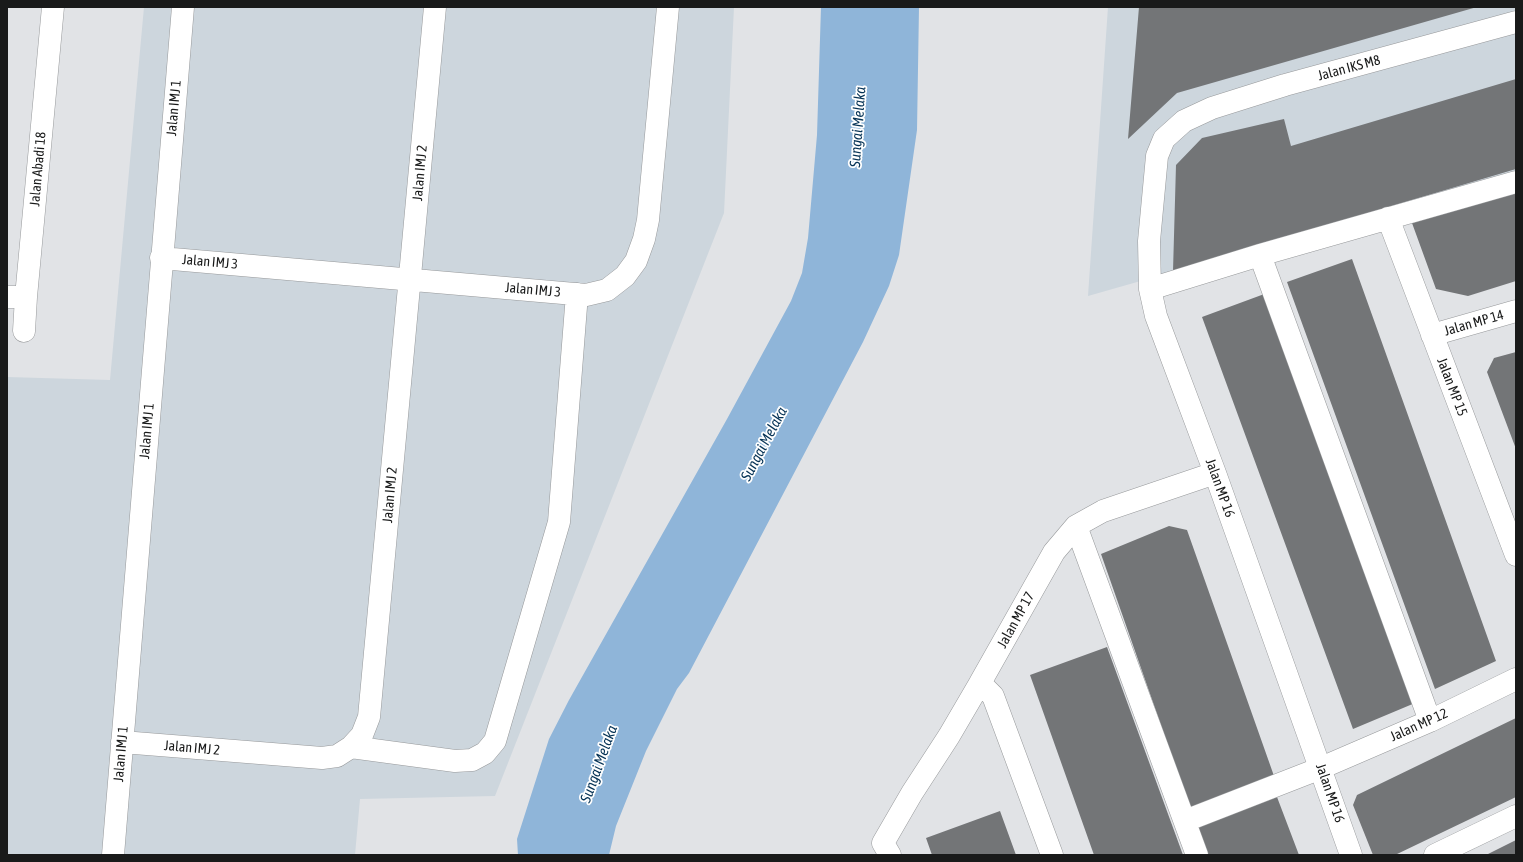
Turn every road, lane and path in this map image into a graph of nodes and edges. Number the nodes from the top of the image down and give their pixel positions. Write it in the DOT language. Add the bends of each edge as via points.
graph roads {
  1 [pos="53,7"];
  2 [pos="183,7"];
  3 [pos="435,7"];
  4 [pos="668,7"];
  5 [pos="1516,22"];
  6 [pos="1184,121"];
  7 [pos="1516,182"];
  8 [pos="1388,218"];
  9 [pos="1260,255"];
  10 [pos="161,258"];
  11 [pos="410,279"];
  12 [pos="1150,289"];
  13 [pos="577,294"];
  14 [pos="16,297"];
  15 [pos="1516,311"];
  16 [pos="24,331"];
  17 [pos="1432,335"];
  18 [pos="1215,472"];
  19 [pos="1076,526"];
  20 [pos="1516,555"];
  21 [pos="1516,679"];
  22 [pos="980,683"];
  23 [pos="1430,721"];
  24 [pos="122,742"];
  25 [pos="351,747"];
  26 [pos="1321,768"];
  27 [pos="1516,816"];
  28 [pos="1185,821"];
  29 [pos="113,855"];
  30 [pos="890,855"];
  31 [pos="1052,855"];
  32 [pos="1197,855"];
  33 [pos="1351,855"];
  34 [pos="1435,855"];
  1 -- 14 [label="street, Jalan Abadi 18"];
  2 -- 10 [label="street, Jalan IMJ 1"];
  3 -- 11 [label="street, Jalan IMJ 2"];
  4 -- 13 [label="street, Jalan IMJ 3" via="644,240 636,261 625,276 607,290 586,295"];
  5 -- 6 [label="street, Jalan IKS M8" via="1285,85 1212,108"];
  6 -- 12 [label="street, Jalan MP 16" via="1164,139 1157,156 1149,240"];
  7 -- 8 [label="street"];
  8 -- 9 [label="street"];
  8 -- 17 [label="street, Jalan MP 15"];
  9 -- 12 [label="street"];
  9 -- 23 [label="street"];
  10 -- 11 [label="street, Jalan IMJ 3"];
  10 -- 24 [label="street, Jalan IMJ 1"];
  11 -- 13 [label="street, Jalan IMJ 3"];
  11 -- 25 [label="street, Jalan IMJ 2" via="369,717 362,735"];
  12 -- 18 [label="street, Jalan MP 16" via="1156,316"];
  13 -- 25 [label="street" via="559,522 494,740 485,753 472,760 455,761"];
  14 -- 16 [label="street, Jalan Abadi 18"];
  15 -- 17 [label="street, Jalan MP 14"];
  17 -- 20 [label="street, Jalan MP 15"];
  18 -- 19 [label="street, Jalan MP 17" via="1103,511"];
  18 -- 26 [label="street, Jalan MP 16"];
  19 -- 22 [label="street, Jalan MP 17" via="1054,552"];
  19 -- 28 [label="street"];
  21 -- 23 [label="street, Jalan MP 12"];
  22 -- 30 [label="street, Jalan MP 17" via="883,843"];
  22 -- 31 [label="street" via="993,696"];
  23 -- 26 [label="street, Jalan MP 12"];
  24 -- 25 [label="street, Jalan IMJ 2" via="322,758 337,756"];
  24 -- 29 [label="street, Jalan IMJ 1"];
  26 -- 28 [label="street, Jalan MP 12"];
  26 -- 33 [label="street, Jalan MP 16"];
  27 -- 34 [label="street"];
  28 -- 32 [label="street"];
}
